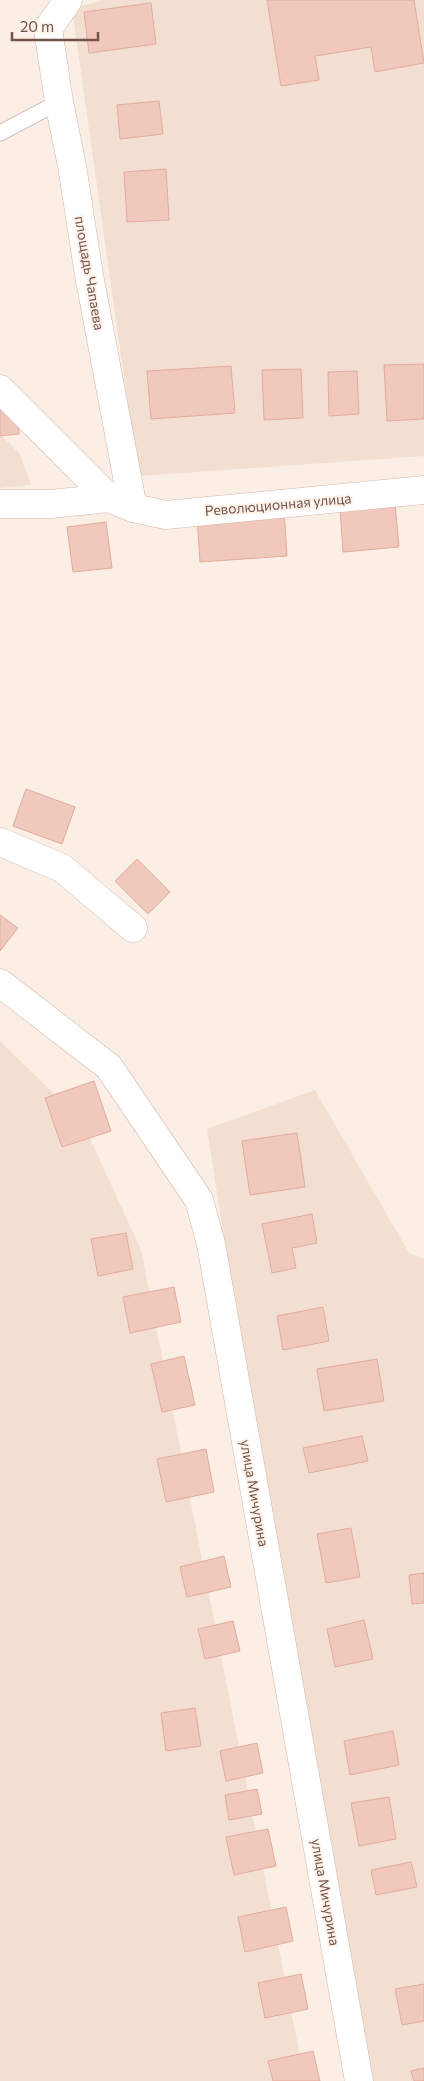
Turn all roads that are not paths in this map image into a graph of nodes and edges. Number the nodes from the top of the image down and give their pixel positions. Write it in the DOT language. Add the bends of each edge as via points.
graph roads {
  1 [pos="68,0"];
  2 [pos="59,102"];
  3 [pos="0,133"];
  4 [pos="0,389"];
  5 [pos="424,490"];
  6 [pos="121,503"];
  7 [pos="0,504"];
  8 [pos="0,842"];
  9 [pos="134,928"];
  10 [pos="0,983"];
  11 [pos="359,2081"];
  1 -- 2 [label="street, площадь Чапаева" via="48,29"];
  2 -- 3 [label="lane"];
  2 -- 6 [label="street, площадь Чапаева" via="89,275"];
  4 -- 6 [label="street"];
  5 -- 6 [label="street, Революционная улица" via="166,514"];
  6 -- 7 [label="street, Революционная улица"];
  8 -- 9 [label="street" via="62,868"];
  10 -- 11 [label="street, улица Мичурина" via="109,1067 199,1200 211,1244"];
}
